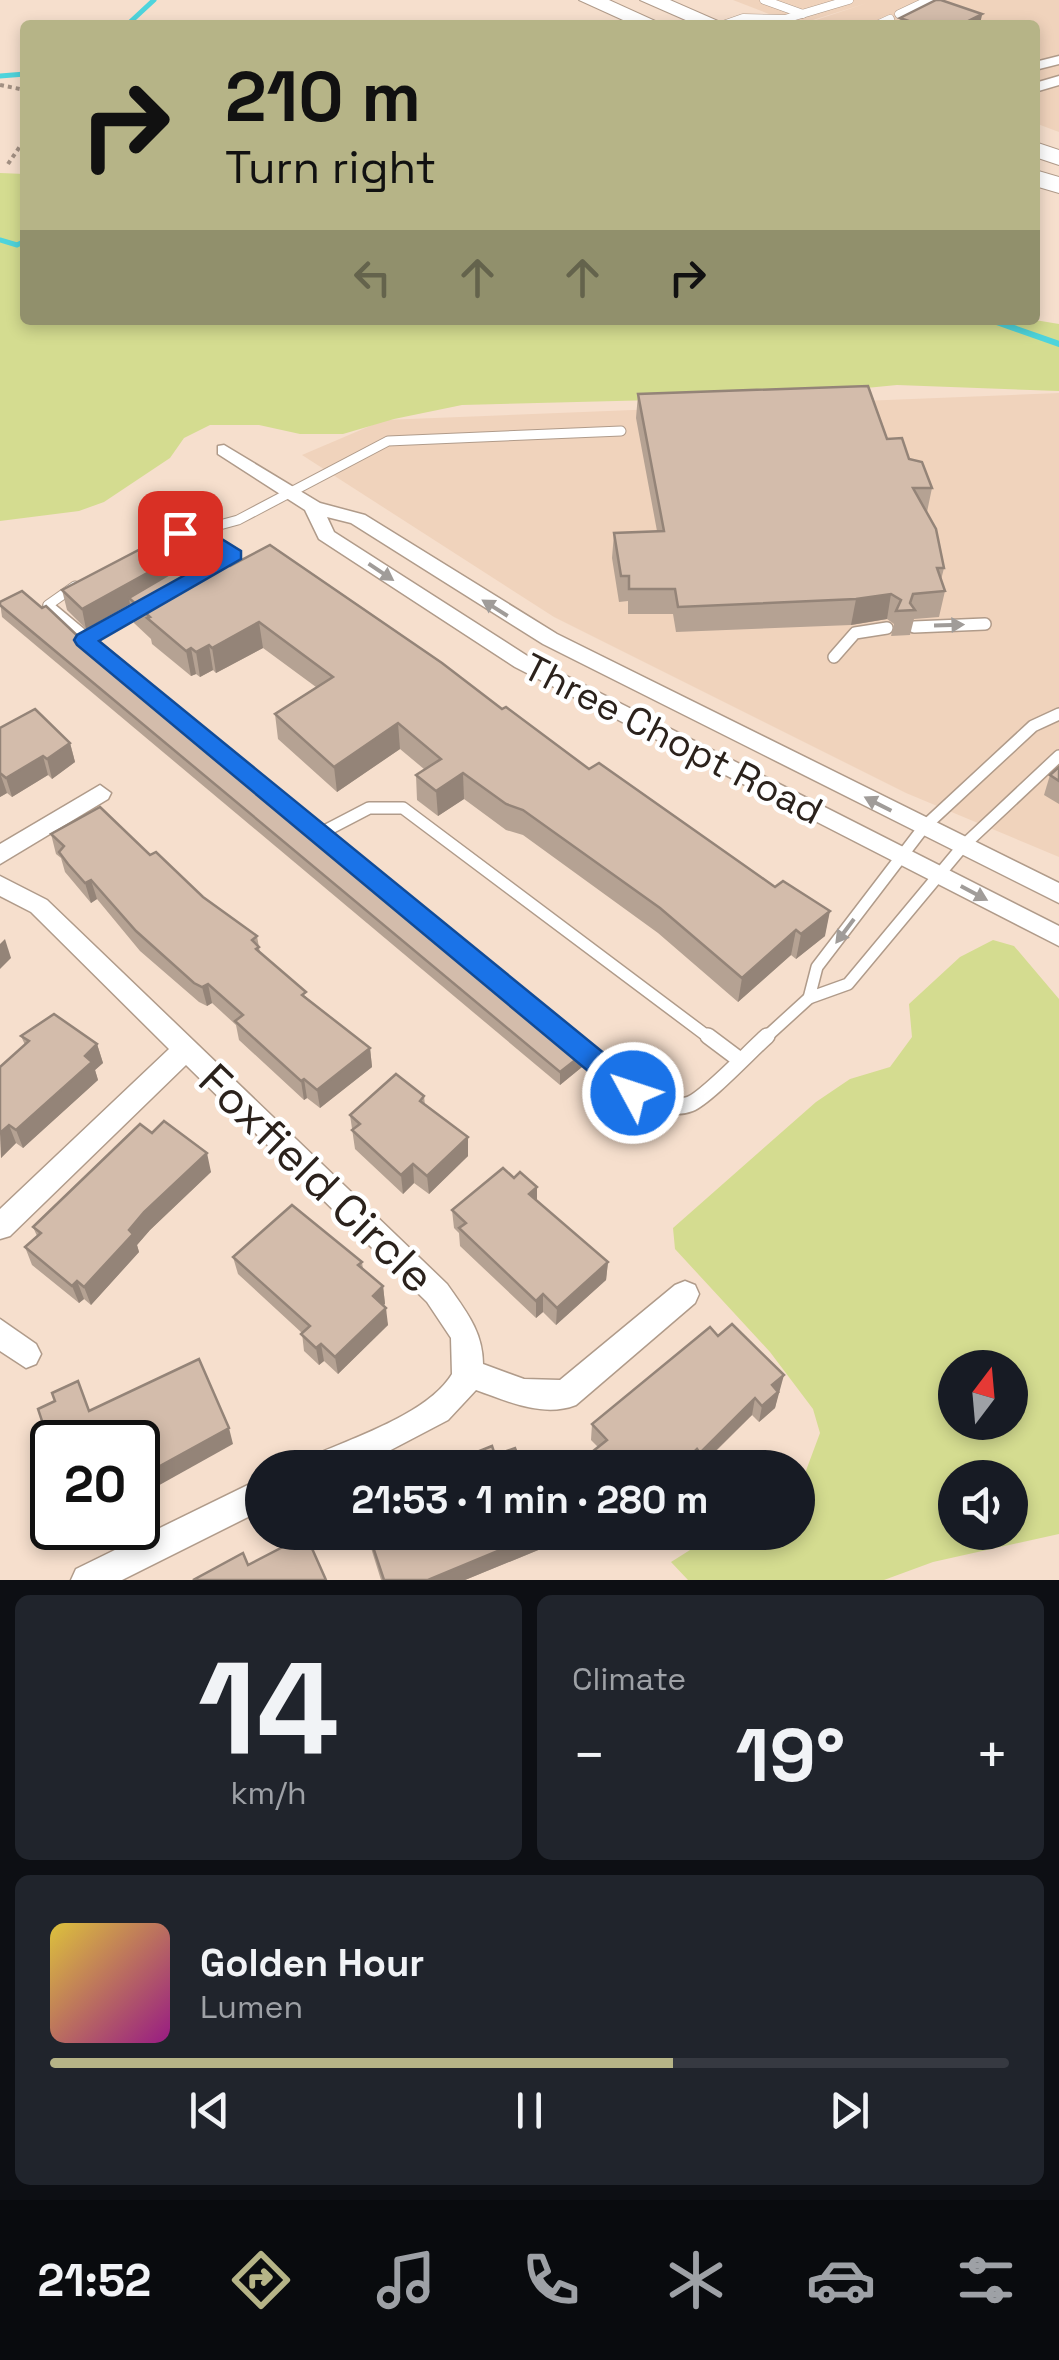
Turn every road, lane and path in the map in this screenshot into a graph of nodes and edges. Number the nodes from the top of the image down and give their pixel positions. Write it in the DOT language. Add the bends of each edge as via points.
graph roads {
  1 [pos="590,0"];
  2 [pos="651,0"];
  3 [pos="764,0"];
  4 [pos="849,0"];
  5 [pos="929,0"];
  6 [pos="804,14"];
  7 [pos="899,14"];
  8 [pos="640,20"];
  9 [pos="705,20"];
  10 [pos="736,20"];
  11 [pos="20,146"];
  12 [pos="8,164"];
  13 [pos="621,430"];
  14 [pos="224,450"];
  15 [pos="289,492"];
  16 [pos="313,507"];
  17 [pos="196,529"];
  18 [pos="162,542"];
  19 [pos="201,574"];
  20 [pos="92,577"];
  21 [pos="151,602"];
  22 [pos="985,624"];
  23 [pos="914,627"];
  24 [pos="888,628"];
  25 [pos="85,640"];
  26 [pos="834,656"];
  27 [pos="1059,714"];
  28 [pos="1059,756"];
  29 [pos="100,793"];
  30 [pos="924,827"];
  31 [pos="321,833"];
  32 [pos="962,846"];
  33 [pos="0,855"];
  34 [pos="902,855"];
  35 [pos="940,874"];
  36 [pos="0,885"];
  37 [pos="1059,894"];
  38 [pos="1059,937"];
  39 [pos="810,998"];
  40 [pos="186,1050"];
  41 [pos="740,1060"];
  42 [pos="0,1226"];
  43 [pos="685,1294"];
  44 [pos="0,1333"];
  45 [pos="26,1354"];
  46 [pos="468,1373"];
  47 [pos="359,1450"];
  48 [pos="245,1502"];
  49 [pos="88,1580"];
  1 -- 8 [label="main road"];
  2 -- 9 [label="main road"];
  3 -- 6 [label="lane"];
  4 -- 6 [label="lane"];
  5 -- 7 [label="lane"];
  6 -- 10 [label="lane"];
  11 -- 12 [label="path"];
  13 -- 15 [label="lane" via="388,441"];
  14 -- 15 [label="street, Three Chopt Road"];
  15 -- 16 [label="street, Three Chopt Road"];
  15 -- 17 [label="lane" via="238,520"];
  30 -- 16 [label="street, Three Chopt Road, one-way" via="550,639 358,519"];
  16 -- 34 [label="street, Three Chopt Road, one-way" via="326,536 488,643"];
  17 -- 18 [label="lane"];
  17 -- 19 [label="lane" via="234,555"];
  20 -- 25 [label="lane" via="48,606"];
  21 -- 25 [label="lane"];
  23 -- 22 [label="lane, one-way"];
  24 -- 26 [label="lane" via="854,632"];
  25 -- 31 [label="lane"];
  27 -- 30 [label="lane" via="1033,726"];
  28 -- 32 [label="lane"];
  29 -- 33 [label="street"];
  30 -- 32 [label="street, Three Chopt Road"];
  30 -- 34 [label="lane"];
  31 -- 41 [label="lane" via="361,808 404,808"];
  31 -- 41 [label="lane" via="633,1093 663,1106 691,1104"];
  32 -- 35 [label="lane"];
  32 -- 37 [label="street, Three Chopt Road"];
  34 -- 35 [label="street, Three Chopt Road"];
  34 -- 39 [label="lane, one-way" via="818,967"];
  35 -- 38 [label="street, Three Chopt Road, one-way"];
  35 -- 39 [label="lane" via="848,984"];
  36 -- 40 [label="street, Foxfield Circle" via="39,906"];
  39 -- 41 [label="lane"];
  40 -- 42 [label="street"];
  40 -- 46 [label="street, Foxfield Circle" via="437,1293 463,1333"];
  43 -- 46 [label="street" via="565,1395 524,1394"];
  44 -- 45 [label="street"];
  46 -- 47 [label="street" via="448,1402"];
  48 -- 49 [label="street"];
}
